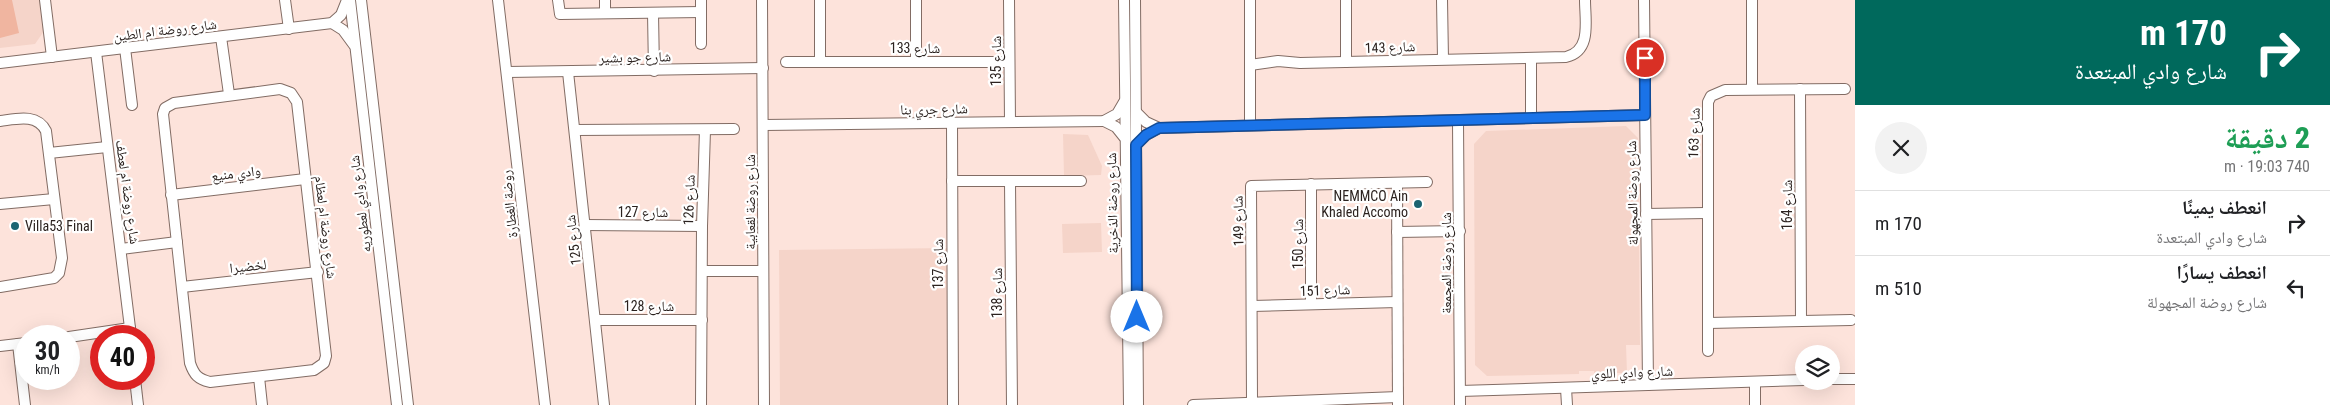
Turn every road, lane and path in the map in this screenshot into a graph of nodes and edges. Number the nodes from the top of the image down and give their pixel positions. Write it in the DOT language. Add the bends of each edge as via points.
graph roads {
  1 [pos="45,0"];
  2 [pos="285,0"];
  3 [pos="348,0"];
  4 [pos="364,0"];
  5 [pos="498,0"];
  6 [pos="558,0"];
  7 [pos="605,0"];
  8 [pos="701,0"];
  9 [pos="762,0"];
  10 [pos="820,0"];
  11 [pos="916,0"];
  12 [pos="1010,0"];
  13 [pos="1124,0"];
  14 [pos="1135,0"];
  15 [pos="1250,0"];
  16 [pos="1346,0"];
  17 [pos="1442,0"];
  18 [pos="1585,0"];
  19 [pos="1644,0"];
  20 [pos="1752,0"];
  21 [pos="701,12"];
  22 [pos="605,13"];
  23 [pos="653,13"];
  24 [pos="332,23"];
  25 [pos="289,29"];
  26 [pos="221,37"];
  27 [pos="700,44"];
  28 [pos="125,48"];
  29 [pos="356,50"];
  30 [pos="96,52"];
  31 [pos="52,57"];
  32 [pos="1531,58"];
  33 [pos="1442,59"];
  34 [pos="786,62"];
  35 [pos="820,62"];
  36 [pos="916,62"];
  37 [pos="1009,62"];
  38 [pos="1346,62"];
  39 [pos="0,63"];
  40 [pos="1250,65"];
  41 [pos="763,68"];
  42 [pos="654,71"];
  43 [pos="507,72"];
  44 [pos="568,72"];
  45 [pos="1752,89"];
  46 [pos="1800,89"];
  47 [pos="1845,89"];
  48 [pos="228,94"];
  49 [pos="1124,100"];
  50 [pos="132,105"];
  51 [pos="1136,112"];
  52 [pos="1645,115"];
  53 [pos="1531,118"];
  54 [pos="0,121"];
  55 [pos="1104,121"];
  56 [pos="1458,121"];
  57 [pos="952,122"];
  58 [pos="1010,122"];
  59 [pos="764,125"];
  60 [pos="1250,125"];
  61 [pos="1159,128"];
  62 [pos="734,129"];
  63 [pos="575,130"];
  64 [pos="705,130"];
  65 [pos="1124,137"];
  66 [pos="1136,145"];
  67 [pos="108,147"];
  68 [pos="49,153"];
  69 [pos="305,179"];
  70 [pos="952,181"];
  71 [pos="1081,181"];
  72 [pos="1010,182"];
  73 [pos="1398,182"];
  74 [pos="1427,182"];
  75 [pos="1311,184"];
  76 [pos="171,195"];
  77 [pos="54,199"];
  78 [pos="0,204"];
  79 [pos="1706,213"];
  80 [pos="1646,214"];
  81 [pos="585,225"];
  82 [pos="702,226"];
  83 [pos="1460,231"];
  84 [pos="1398,232"];
  85 [pos="177,242"];
  86 [pos="121,249"];
  87 [pos="702,271"];
  88 [pos="763,271"];
  89 [pos="318,272"];
  90 [pos="0,287"];
  91 [pos="182,288"];
  92 [pos="1397,302"];
  93 [pos="1311,304"];
  94 [pos="1252,306"];
  95 [pos="596,320"];
  96 [pos="702,320"];
  97 [pos="1801,320"];
  98 [pos="1851,320"];
  99 [pos="1708,322"];
  100 [pos="129,325"];
  101 [pos="15,344"];
  102 [pos="0,346"];
  103 [pos="1708,351"];
  104 [pos="259,377"];
  105 [pos="1855,378"];
  106 [pos="1840,379"];
  107 [pos="1795,380"];
  108 [pos="1755,382"];
  109 [pos="1648,385"];
  110 [pos="396,388"];
  111 [pos="1566,388"];
  112 [pos="24,390"];
  113 [pos="136,390"];
  114 [pos="1460,391"];
  115 [pos="1398,401"];
  116 [pos="1252,402"];
  117 [pos="1291,403"];
  118 [pos="25,405"];
  119 [pos="138,405"];
  120 [pos="262,405"];
  121 [pos="392,405"];
  122 [pos="398,405"];
  123 [pos="408,405"];
  124 [pos="545,405"];
  125 [pos="604,405"];
  126 [pos="701,405"];
  127 [pos="764,405"];
  128 [pos="953,405"];
  129 [pos="1012,405"];
  130 [pos="1129,405"];
  131 [pos="1138,405"];
  132 [pos="1193,405"];
  133 [pos="1460,405"];
  134 [pos="1566,405"];
  135 [pos="1755,405"];
  1 -- 31 [label="street"];
  2 -- 25 [label="street"];
  3 -- 24 [label="street" via="341,15"];
  3 -- 29 [label="street, شارع وادي لعطوريه"];
  4 -- 123 [label="street, شارع وادي لعطوريه"];
  5 -- 43 [label="street, روضة الغطارة"];
  6 -- 22 [label="street" via="560,14"];
  7 -- 22 [label="street"];
  8 -- 21 [label="street"];
  9 -- 41 [label="street, شارع روضة لقعابية"];
  10 -- 35 [label="street"];
  11 -- 36 [label="street"];
  12 -- 37 [label="street, شارع 135"];
  13 -- 49 [label="street, شارع روضة الذخرية"];
  14 -- 51 [label="street, شارع روضة الذخرية"];
  15 -- 40 [label="street"];
  16 -- 38 [label="street"];
  17 -- 33 [label="street"];
  18 -- 32 [label="street, شارع 143" via="1585,35 1580,51 1566,57"];
  19 -- 52 [label="street, شارع روضة المجهولة"];
  20 -- 45 [label="street"];
  21 -- 23 [label="street"];
  21 -- 27 [label="street"];
  22 -- 23 [label="street"];
  23 -- 42 [label="street"];
  24 -- 25 [label="street, شارع روضة ام الطين"];
  24 -- 29 [label="street" via="348,35"];
  25 -- 26 [label="street, شارع روضة ام الطين"];
  26 -- 28 [label="street, شارع روضة ام الطين"];
  26 -- 48 [label="street"];
  28 -- 30 [label="street, شارع روضة ام الطين"];
  28 -- 50 [label="street"];
  29 -- 110 [label="street, شارع وادي لعطوريه"];
  30 -- 31 [label="street, شارع روضة ام الطين"];
  30 -- 67 [label="street, شارع روضة ام لعطف"];
  31 -- 39 [label="street, شارع روضة ام الطين"];
  32 -- 33 [label="street, شارع 143"];
  32 -- 53 [label="street"];
  33 -- 38 [label="street, شارع 143"];
  34 -- 35 [label="street, شارع 133"];
  35 -- 36 [label="street, شارع 133"];
  36 -- 37 [label="street, شارع 133"];
  37 -- 58 [label="street, شارع 135"];
  38 -- 40 [label="street, شارع 143" via="1278,61"];
  40 -- 60 [label="street"];
  41 -- 42 [label="street, شارع جو بشير"];
  41 -- 59 [label="street, شارع روضة لقعابية"];
  42 -- 44 [label="street, شارع جو بشير"];
  43 -- 44 [label="street, شارع جو بشير"];
  43 -- 124 [label="street, روضة الغطارة"];
  44 -- 63 [label="street, شارع 125"];
  45 -- 46 [label="street, شارع 163"];
  45 -- 79 [label="street, شارع 163" via="1718,92 1708,102"];
  46 -- 47 [label="street, شارع 163"];
  46 -- 97 [label="street, شارع 164"];
  48 -- 69 [label="street, شارع روضة ام لعظام" via="280,89 291,92 295,97"];
  48 -- 76 [label="street, شارع روضة ام لعظام" via="174,103 165,108 162,119"];
  49 -- 55 [label="street" via="1118,114"];
  49 -- 65 [label="street, شارع روضة الذخرية"];
  51 -- 61 [label="street"];
  51 -- 66 [label="street, شارع روضة الذخرية"];
  52 -- 53 [label="street"];
  52 -- 80 [label="street, شارع روضة المجهولة"];
  53 -- 56 [label="street"];
  54 -- 68 [label="street" via="28,118 38,121 46,131"];
  55 -- 58 [label="street, شارع جري بنا"];
  55 -- 65 [label="street" via="1116,127"];
  56 -- 60 [label="street"];
  56 -- 83 [label="street, شارع روضة المجمعة"];
  57 -- 58 [label="street, شارع جري بنا"];
  57 -- 59 [label="street, شارع جري بنا"];
  57 -- 70 [label="street, شارع 137"];
  59 -- 88 [label="street, شارع روضة لقعابية"];
  60 -- 61 [label="street"];
  61 -- 66 [label="street"];
  62 -- 64 [label="street"];
  63 -- 64 [label="street"];
  63 -- 81 [label="street, شارع 125"];
  64 -- 82 [label="street, شارع 126"];
  65 -- 130 [label="street, شارع روضة الذخرية"];
  66 -- 131 [label="street, شارع روضة الذخرية"];
  67 -- 68 [label="street"];
  67 -- 86 [label="street, شارع روضة ام لعطف"];
  68 -- 77 [label="street"];
  69 -- 76 [label="street, وادي منيع"];
  69 -- 89 [label="street, شارع روضة ام لعظام"];
  70 -- 72 [label="street"];
  70 -- 128 [label="street, شارع 137"];
  71 -- 72 [label="street"];
  72 -- 129 [label="street, شارع 138"];
  73 -- 74 [label="street, شارع 149"];
  73 -- 75 [label="street, شارع 149"];
  73 -- 84 [label="street"];
  75 -- 93 [label="street, شارع 150"];
  75 -- 94 [label="street, شارع 149" via="1251,186"];
  76 -- 85 [label="street, شارع روضة ام لعظام"];
  77 -- 78 [label="street"];
  77 -- 90 [label="street" via="62,258 59,273 48,280"];
  79 -- 80 [label="street"];
  79 -- 99 [label="street, شارع 163"];
  80 -- 109 [label="street, شارع روضة المجهولة"];
  81 -- 82 [label="street, شارع 127"];
  81 -- 95 [label="street, شارع 125"];
  82 -- 87 [label="street, شارع 126"];
  83 -- 84 [label="street"];
  83 -- 114 [label="street, شارع روضة المجمعة"];
  84 -- 92 [label="street"];
  85 -- 86 [label="street"];
  85 -- 91 [label="street, شارع روضة ام لعظام"];
  86 -- 100 [label="street, شارع روضة ام لعطف"];
  87 -- 88 [label="street"];
  87 -- 96 [label="street, شارع 126"];
  88 -- 127 [label="street, شارع روضة لقعابية"];
  89 -- 91 [label="street, لخضيرا"];
  89 -- 104 [label="street, شارع روضة ام لعظام" via="327,348 324,363 314,370"];
  91 -- 104 [label="street, شارع روضة ام لعظام" via="190,363 197,377 210,382"];
  92 -- 93 [label="street, شارع 151"];
  92 -- 115 [label="street"];
  93 -- 94 [label="street, شارع 151"];
  94 -- 116 [label="street, شارع 149"];
  95 -- 96 [label="street, شارع 128"];
  95 -- 125 [label="street, شارع 125"];
  96 -- 126 [label="street, شارع 126"];
  97 -- 98 [label="street"];
  97 -- 99 [label="street"];
  99 -- 103 [label="street, شارع 163"];
  101 -- 102 [label="street"];
  104 -- 120 [label="street"];
  105 -- 106 [label="street"];
  107 -- 108 [label="street, شارع وادي اللوي"];
  108 -- 109 [label="street, شارع وادي اللوي"];
  108 -- 135 [label="street"];
  109 -- 111 [label="street, شارع وادي اللوي"];
  110 -- 121 [label="street"];
  110 -- 122 [label="street, شارع وادي لعطوريه"];
  111 -- 114 [label="street, شارع وادي اللوي"];
  111 -- 134 [label="street"];
  112 -- 118 [label="street"];
  113 -- 119 [label="street"];
  114 -- 133 [label="street, شارع روضة المجمعة"];
  115 -- 117 [label="street"];
  116 -- 117 [label="street"];
  116 -- 132 [label="street"];
}
